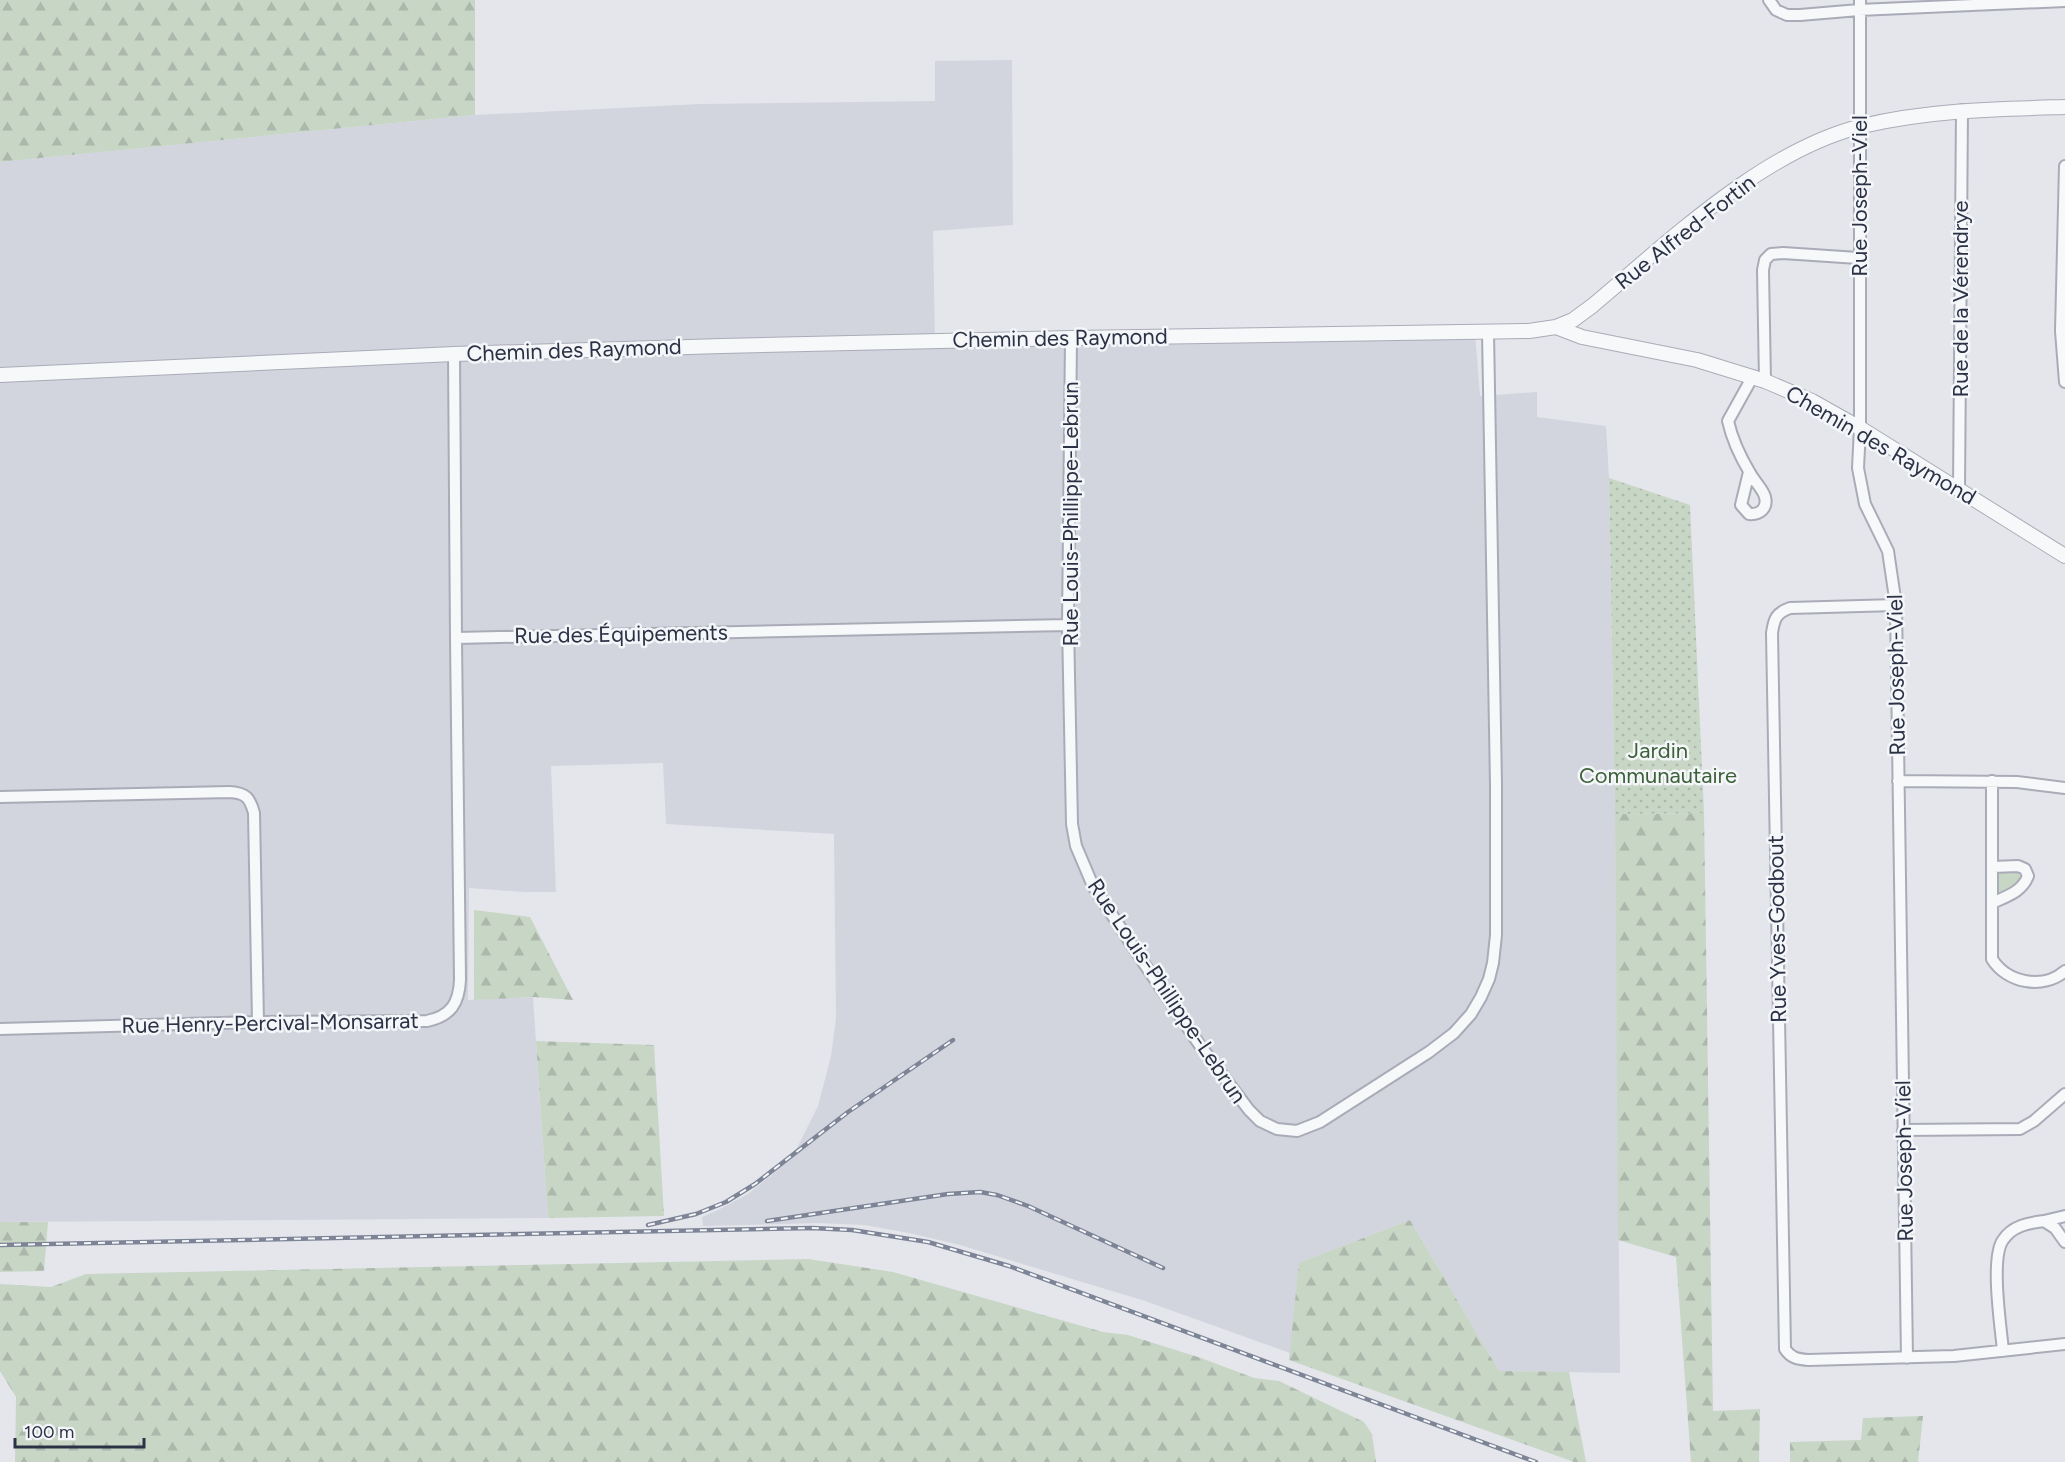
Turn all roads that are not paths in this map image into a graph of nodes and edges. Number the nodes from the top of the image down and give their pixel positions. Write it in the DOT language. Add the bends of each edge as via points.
graph roads {
  1 [pos="1769,0"];
  2 [pos="2020,1"];
  3 [pos="2065,1"];
  4 [pos="1859,5"];
  5 [pos="2065,107"];
  6 [pos="1962,110"];
  7 [pos="1860,127"];
  8 [pos="2065,166"];
  9 [pos="1858,258"];
  10 [pos="1557,327"];
  11 [pos="1488,332"];
  12 [pos="1071,338"];
  13 [pos="454,354"];
  14 [pos="0,375"];
  15 [pos="1759,378"];
  16 [pos="2065,382"];
  17 [pos="1860,428"];
  18 [pos="1749,472"];
  19 [pos="1959,488"];
  20 [pos="2065,556"];
  21 [pos="1896,605"];
  22 [pos="1068,625"];
  23 [pos="456,638"];
  24 [pos="1898,781"];
  25 [pos="1992,781"];
  26 [pos="2065,788"];
  27 [pos="0,797"];
  28 [pos="1992,867"];
  29 [pos="1992,903"];
  30 [pos="2065,971"];
  31 [pos="258,1022"];
  32 [pos="0,1029"];
  33 [pos="2065,1094"];
  34 [pos="1903,1130"];
  35 [pos="2065,1216"];
  36 [pos="2044,1221"];
  37 [pos="2065,1242"];
  38 [pos="2065,1344"];
  39 [pos="2003,1352"];
  40 [pos="1907,1358"];
  1 -- 4 [label="street" via="1776,10 1787,15"];
  2 -- 3 [label="street"];
  2 -- 4 [label="street"];
  4 -- 7 [label="street, Rue Joseph-Viel"];
  5 -- 6 [label="street, Rue Alfred-Fortin"];
  6 -- 7 [label="street, Rue Alfred-Fortin"];
  6 -- 19 [label="street, Rue de la Vérendrye"];
  7 -- 9 [label="street, Rue Joseph-Viel"];
  7 -- 10 [label="street, Rue Alfred-Fortin" via="1806,148 1735,189 1592,306"];
  8 -- 16 [label="street" via="2061,331"];
  9 -- 15 [label="street" via="1783,253 1772,254 1765,260"];
  9 -- 17 [label="street, Rue Joseph-Viel"];
  10 -- 11 [label="street, Chemin des Raymond"];
  10 -- 15 [label="street, Chemin des Raymond" via="1581,337 1697,360"];
  11 -- 12 [label="street, Chemin des Raymond"];
  11 -- 22 [label="street, Rue Louis-Phillippe-Lebrun" via="1496,785 1493,963 1481,998 1454,1033 1320,1122 1297,1131 1277,1129 1249,1110 1198,1044 1093,886 1072,824"];
  12 -- 13 [label="street, Chemin des Raymond"];
  12 -- 22 [label="street, Rue Louis-Phillippe-Lebrun"];
  13 -- 14 [label="street, Chemin des Raymond"];
  13 -- 23 [label="street"];
  15 -- 17 [label="street, Chemin des Raymond"];
  15 -- 18 [label="street" via="1728,421"];
  17 -- 19 [label="street, Chemin des Raymond"];
  17 -- 21 [label="street, Rue Joseph-Viel" via="1858,468 1865,504 1888,551"];
  19 -- 20 [label="street, Chemin des Raymond"];
  21 -- 24 [label="street, Rue Joseph-Viel"];
  21 -- 40 [label="street, Rue Yves-Godbout" via="1790,608 1780,611 1774,619 1783,1341 1789,1356 1797,1359"];
  22 -- 23 [label="street, Rue des Équipements"];
  23 -- 31 [label="street, Rue Henry-Percival-Monsarrat" via="460,955 455,1005 438,1019 427,1021"];
  24 -- 25 [label="street"];
  24 -- 34 [label="street, Rue Joseph-Viel"];
  25 -- 26 [label="street"];
  25 -- 28 [label="street"];
  27 -- 31 [label="street" via="230,792 247,796 254,813"];
  28 -- 29 [label="street"];
  28 -- 29 [label="street" via="2018,866 2028,876 2014,893"];
  29 -- 30 [label="street" via="1991,949 1997,967 2006,975 2036,982 2051,980"];
  31 -- 32 [label="street, Rue Henry-Percival-Monsarrat"];
  33 -- 34 [label="street" via="2020,1129"];
  34 -- 40 [label="street, Rue Joseph-Viel"];
  35 -- 36 [label="street"];
  36 -- 37 [label="street"];
  36 -- 39 [label="street" via="2019,1226 2002,1240 1999,1248 1997,1275"];
  38 -- 39 [label="street"];
  39 -- 40 [label="street"];
}
